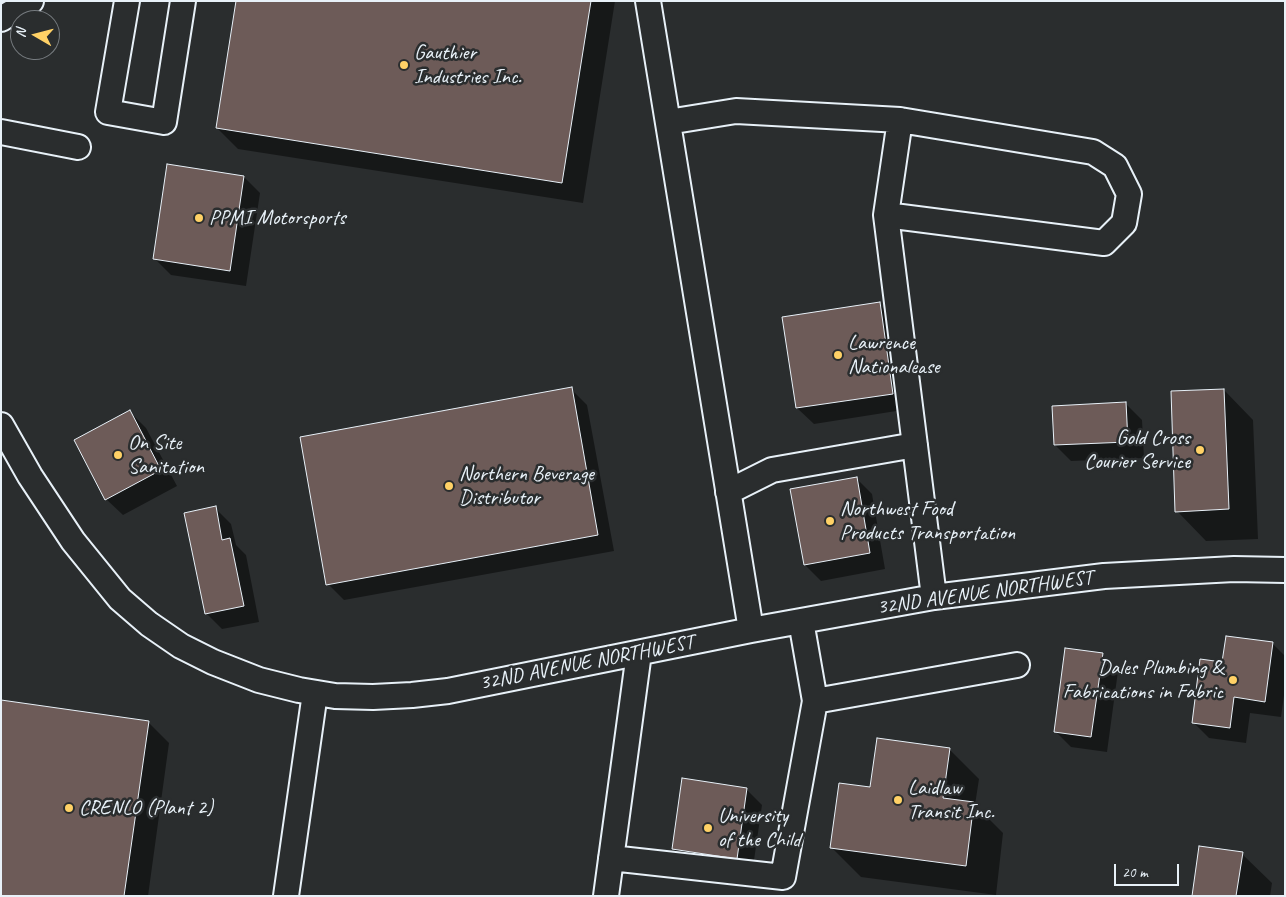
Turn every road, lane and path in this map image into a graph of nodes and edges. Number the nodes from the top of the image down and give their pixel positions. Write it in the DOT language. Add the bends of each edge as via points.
graph roads {
  1 [pos="31,1"];
  2 [pos="127,1"];
  3 [pos="183,1"];
  4 [pos="648,1"];
  5 [pos="1,18"];
  6 [pos="900,120"];
  7 [pos="668,122"];
  8 [pos="1,132"];
  9 [pos="78,147"];
  10 [pos="886,215"];
  11 [pos="1,425"];
  12 [pos="915,445"];
  13 [pos="728,492"];
  14 [pos="1285,570"];
  15 [pos="934,597"];
  16 [pos="801,622"];
  17 [pos="750,630"];
  18 [pos="639,653"];
  19 [pos="1017,664"];
  20 [pos="315,692"];
  21 [pos="815,701"];
  22 [pos="611,858"];
  23 [pos="286,896"];
  24 [pos="606,896"];
  1 -- 5 [label="street"];
  2 -- 3 [label="street" via="108,112 164,122"];
  4 -- 7 [label="street"];
  6 -- 7 [label="street" via="736,111"];
  6 -- 10 [label="street"];
  6 -- 10 [label="street" via="1093,152 1115,166 1129,194 1124,223 1104,243"];
  7 -- 13 [label="street"];
  8 -- 9 [label="street"];
  10 -- 12 [label="street"];
  11 -- 20 [label="street, 32ND AVENUE NORTHWEST" via="72,541 120,599 149,624 181,646 213,662 259,680"];
  12 -- 13 [label="street" via="772,470"];
  12 -- 15 [label="street"];
  13 -- 17 [label="street"];
  14 -- 15 [label="street, 32ND AVENUE NORTHWEST" via="1225,569 1104,576"];
  15 -- 16 [label="street, 32ND AVENUE NORTHWEST"];
  16 -- 17 [label="street, 32ND AVENUE NORTHWEST"];
  16 -- 21 [label="street"];
  17 -- 18 [label="street, 32ND AVENUE NORTHWEST"];
  18 -- 20 [label="street, 32ND AVENUE NORTHWEST" via="439,692 373,697"];
  18 -- 22 [label="street"];
  19 -- 21 [label="street"];
  20 -- 23 [label="street"];
  21 -- 22 [label="street" via="783,877"];
  22 -- 24 [label="street"];
}
